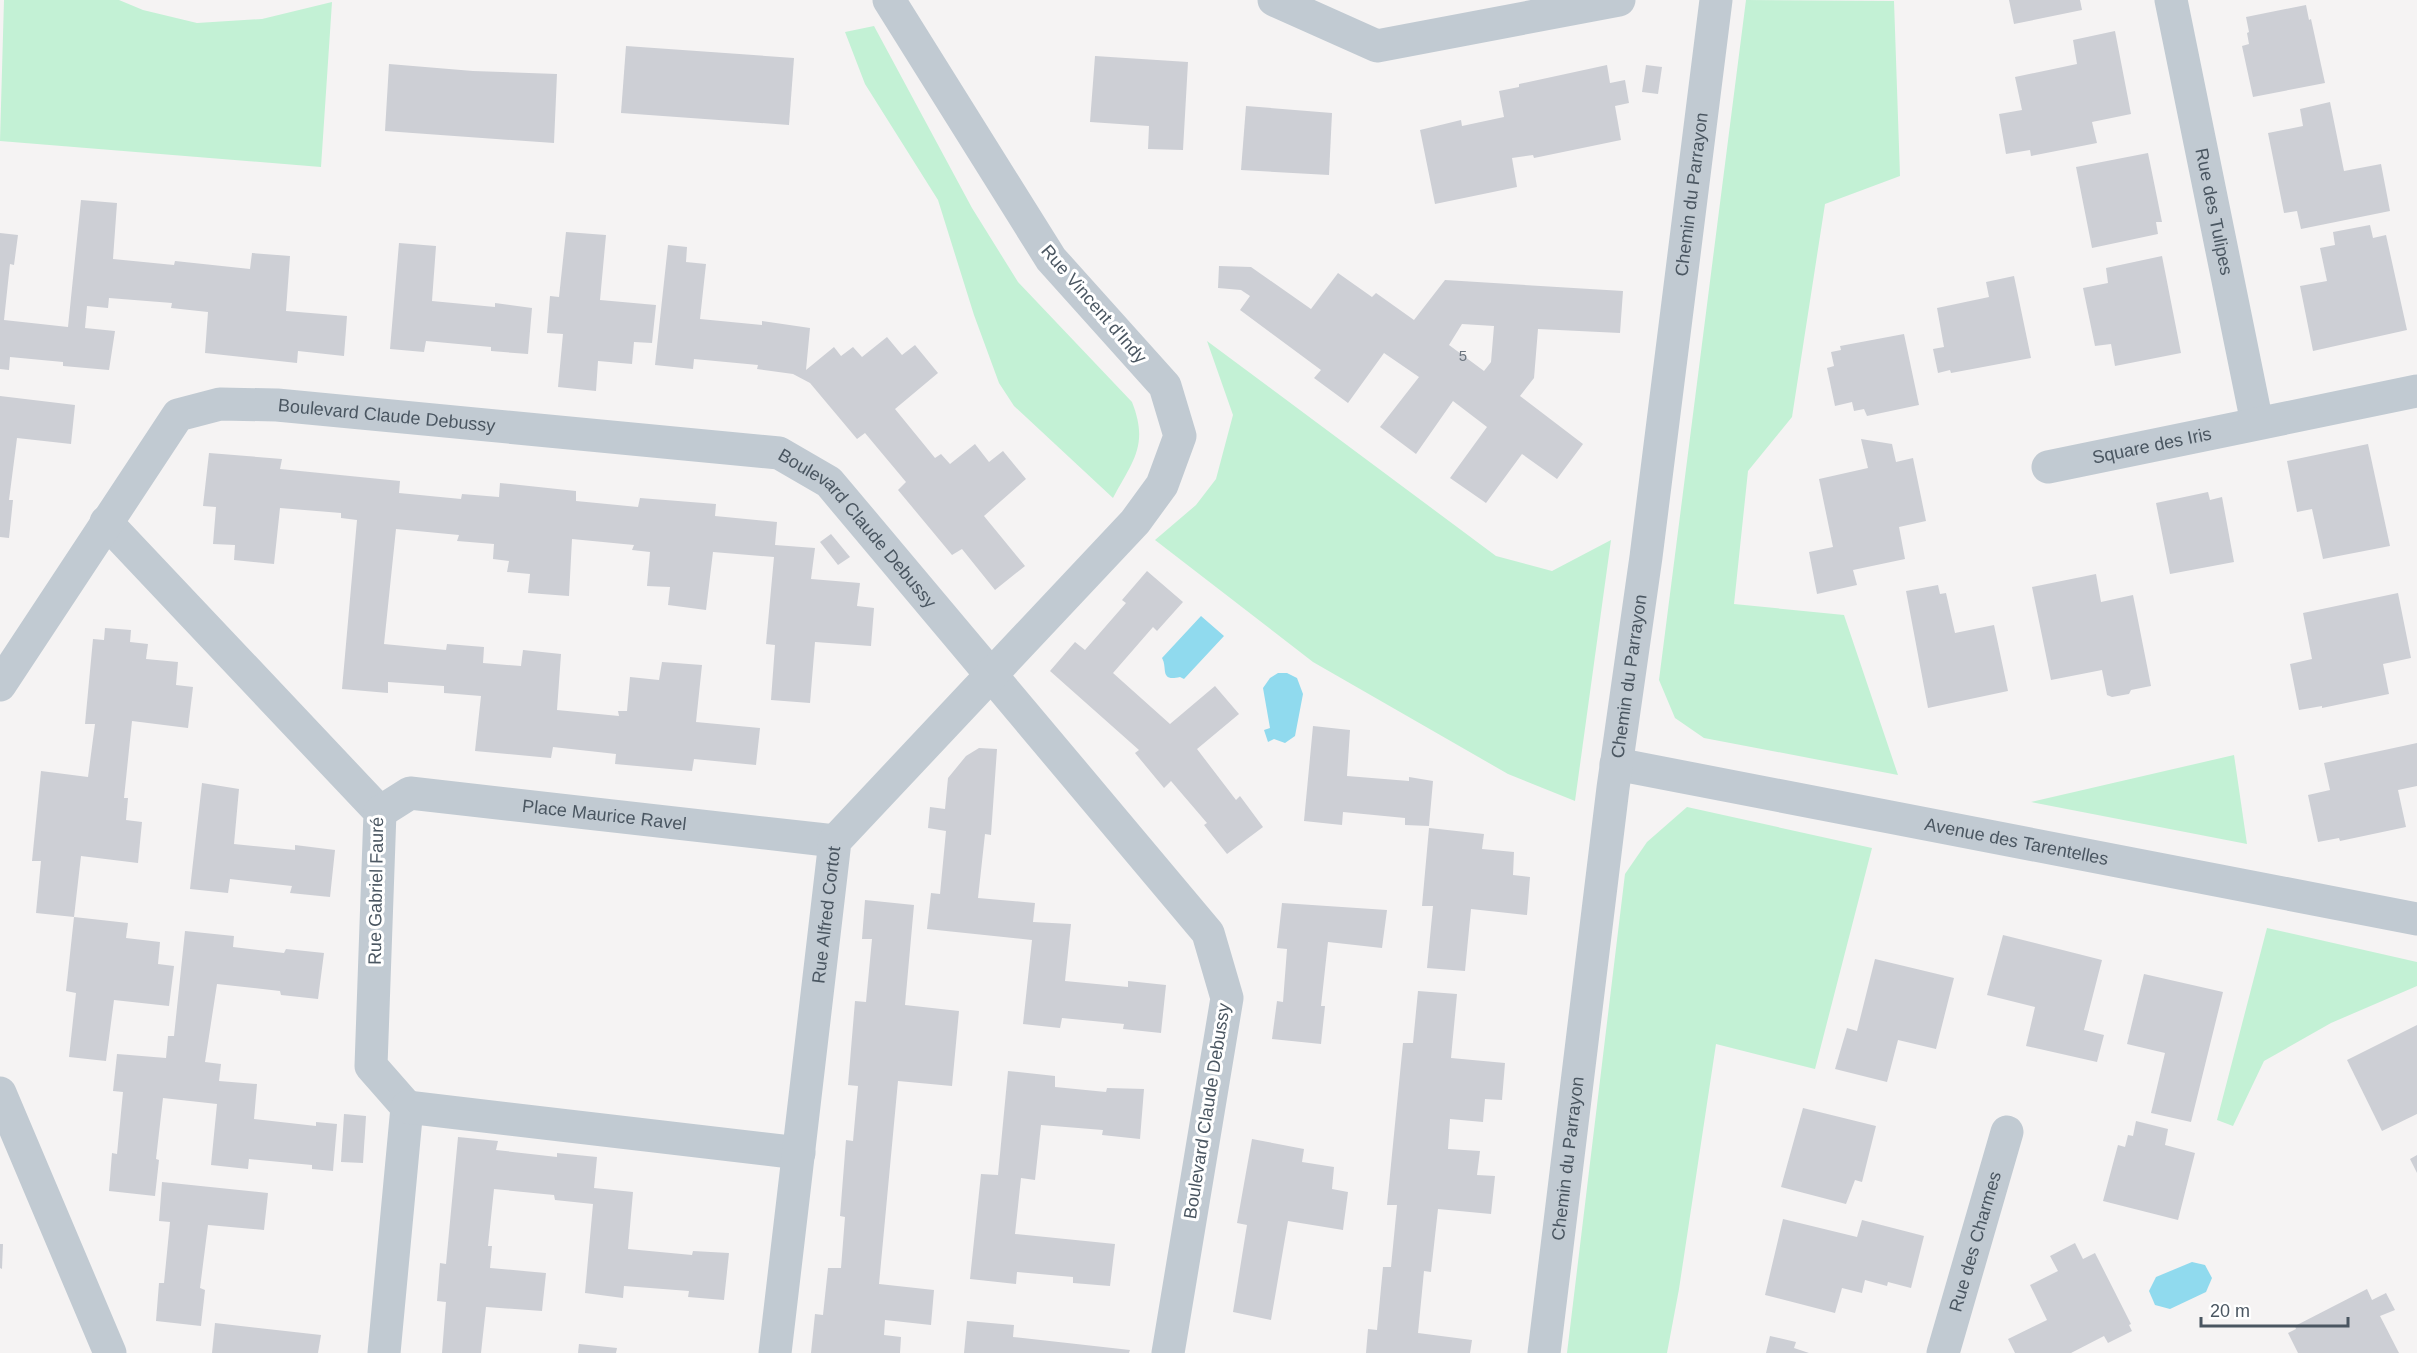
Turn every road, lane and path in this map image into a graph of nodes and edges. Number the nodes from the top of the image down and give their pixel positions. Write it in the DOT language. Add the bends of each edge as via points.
graph roads {
  1 [pos="889,0"];
  2 [pos="1274,0"];
  3 [pos="1619,0"];
  4 [pos="1716,0"];
  5 [pos="2171,0"];
  6 [pos="2417,391"];
  7 [pos="2257,423"];
  8 [pos="2048,467"];
  9 [pos="106,522"];
  10 [pos="1135,522"];
  11 [pos="992,674"];
  12 [pos="0,685"];
  13 [pos="1616,764"];
  14 [pos="380,812"];
  15 [pos="835,842"];
  16 [pos="2417,919"];
  17 [pos="407,1107"];
  18 [pos="3,1109"];
  19 [pos="2007,1132"];
  20 [pos="799,1153"];
  21 [pos="110,1353"];
  22 [pos="384,1353"];
  23 [pos="775,1353"];
  24 [pos="1167,1353"];
  25 [pos="1544,1353"];
  26 [pos="1943,1353"];
  1 -- 10 [label="street, Rue Vincent d'Indy" via="1051,259 1166,386 1180,436 1162,485"];
  2 -- 3 [label="street" via="1377,46"];
  4 -- 13 [label="street, Chemin du Parrayon"];
  5 -- 7 [label="street, Rue des Tulipes"];
  6 -- 7 [label="street, Square des Iris"];
  7 -- 8 [label="street, Square des Iris"];
  9 -- 11 [label="street, Boulevard Claude Debussy" via="178,414 220,404 277,405 779,453 829,482"];
  9 -- 12 [label="street, Boulevard Claude Debussy"];
  9 -- 14 [label="street, Rue Gabriel Fauré"];
  10 -- 11 [label="street, Rue Alfred Cortot"];
  11 -- 15 [label="street, Rue Alfred Cortot"];
  11 -- 24 [label="street, Boulevard Claude Debussy" via="1208,933 1227,998"];
  13 -- 16 [label="street, Avenue des Tarentelles"];
  13 -- 25 [label="street, Chemin du Parrayon"];
  14 -- 15 [label="street, Place Maurice Ravel" via="410,793"];
  14 -- 17 [label="street, Rue Gabriel Fauré" via="371,1066"];
  15 -- 20 [label="street, Rue Alfred Cortot"];
  17 -- 20 [label="street"];
  17 -- 22 [label="street"];
  18 -- 21 [label="street"];
  19 -- 26 [label="street, Rue des Charmes"];
  20 -- 23 [label="street, Rue Alfred Cortot"];
}
